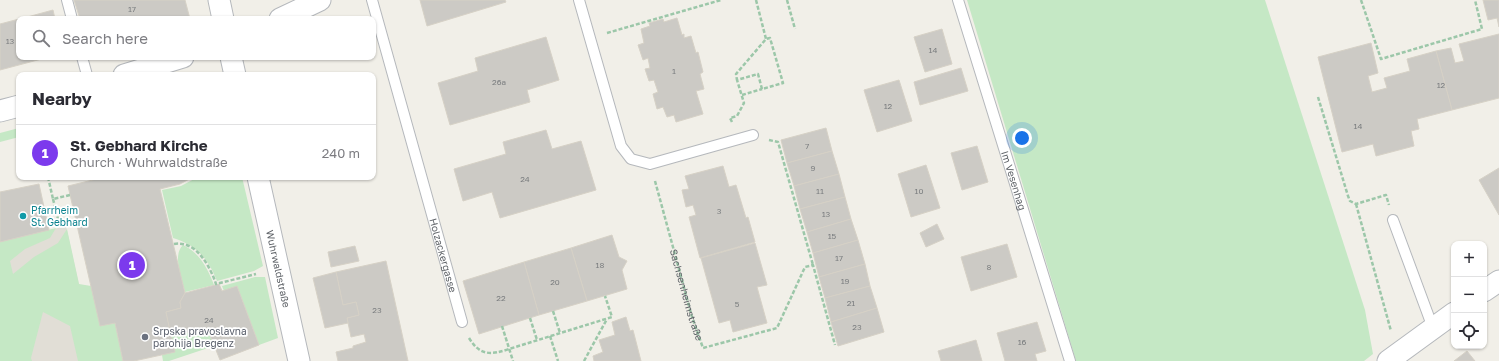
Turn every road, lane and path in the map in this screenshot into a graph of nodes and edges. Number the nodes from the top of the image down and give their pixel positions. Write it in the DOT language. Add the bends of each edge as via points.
graph roads {
  1 [pos="66,0"];
  2 [pos="219,0"];
  3 [pos="320,0"];
  4 [pos="372,0"];
  5 [pos="579,0"];
  6 [pos="721,0"];
  7 [pos="761,0"];
  8 [pos="786,0"];
  9 [pos="958,0"];
  10 [pos="1361,0"];
  11 [pos="1475,0"];
  12 [pos="756,1"];
  13 [pos="71,16"];
  14 [pos="222,16"];
  15 [pos="288,16"];
  16 [pos="795,29"];
  17 [pos="590,38"];
  18 [pos="766,39"];
  19 [pos="83,60"];
  20 [pos="173,60"];
  21 [pos="232,60"];
  22 [pos="86,72"];
  23 [pos="134,72"];
  24 [pos="234,72"];
  25 [pos="738,80"];
  26 [pos="762,90"];
  27 [pos="742,96"];
  28 [pos="1318,97"];
  29 [pos="16,107"];
  30 [pos="0,111"];
  31 [pos="753,135"];
  32 [pos="737,140"];
  33 [pos="650,164"];
  34 [pos="49,180"];
  35 [pos="259,180"];
  36 [pos="70,195"];
  37 [pos="54,199"];
  38 [pos="1356,204"];
  39 [pos="1393,220"];
  40 [pos="60,227"];
  41 [pos="174,244"];
  42 [pos="812,265"];
  43 [pos="278,268"];
  44 [pos="1499,281"];
  45 [pos="1487,290"];
  46 [pos="605,296"];
  47 [pos="553,312"];
  48 [pos="1451,315"];
  49 [pos="530,318"];
  50 [pos="607,319"];
  51 [pos="462,322"];
  52 [pos="502,326"];
  53 [pos="1433,328"];
  54 [pos="560,333"];
  55 [pos="550,336"];
  56 [pos="1393,338"];
  57 [pos="537,340"];
  58 [pos="835,345"];
  59 [pos="509,349"];
  60 [pos="300,361"];
  61 [pos="515,361"];
  62 [pos="558,361"];
  63 [pos="584,361"];
  64 [pos="1070,361"];
  65 [pos="1388,361"];
  1 -- 13 [label="lane"];
  2 -- 14 [label="street"];
  3 -- 15 [label="street"];
  4 -- 51 [label="lane, Holzackergasse"];
  5 -- 17 [label="lane"];
  6 -- 17 [label="path"];
  7 -- 12 [label="path"];
  8 -- 16 [label="path"];
  9 -- 64 [label="lane, Im Vesenhag"];
  10 -- 11 [label="path" via="1381,59 1482,29"];
  12 -- 18 [label="path"];
  17 -- 33 [label="lane" via="621,146 631,159"];
  18 -- 25 [label="path" via="736,74"];
  18 -- 26 [label="path" via="770,38 783,83"];
  19 -- 22 [label="lane"];
  20 -- 23 [label="street"];
  21 -- 24 [label="street"];
  25 -- 26 [label="path" via="758,74"];
  25 -- 27 [label="path"];
  26 -- 27 [label="path"];
  27 -- 32 [label="path" via="744,103 737,116 730,118"];
  28 -- 38 [label="path" via="1348,196 1350,201"];
  29 -- 30 [label="street"];
  31 -- 32 [label="lane"];
  31 -- 42 [label="path" via="778,142"];
  32 -- 33 [label="lane"];
  33 -- 42 [label="path, Sachsenheimstraße" via="692,318 703,348 777,328 805,267"];
  34 -- 37 [label="path"];
  35 -- 43 [label="street, Wuhrwaldstraße"];
  36 -- 37 [label="path"];
  37 -- 40 [label="path"];
  38 -- 39 [label="path" via="1386,195"];
  38 -- 56 [label="path"];
  39 -- 53 [label="lane"];
  41 -- 43 [label="path" via="184,243 198,253 210,270 216,285"];
  42 -- 58 [label="path"];
  43 -- 60 [label="street, Wuhrwaldstraße"];
  44 -- 45 [label="street"];
  46 -- 50 [label="path" via="612,317"];
  47 -- 54 [label="path"];
  48 -- 53 [label="street"];
  49 -- 57 [label="path"];
  50 -- 54 [label="path"];
  50 -- 63 [label="path"];
  51 -- 59 [label="path" via="471,342 482,351 495,353"];
  52 -- 59 [label="path"];
  53 -- 65 [label="street"];
  54 -- 55 [label="path"];
  55 -- 57 [label="path"];
  55 -- 62 [label="path"];
  57 -- 59 [label="path"];
  59 -- 61 [label="path"];
}
